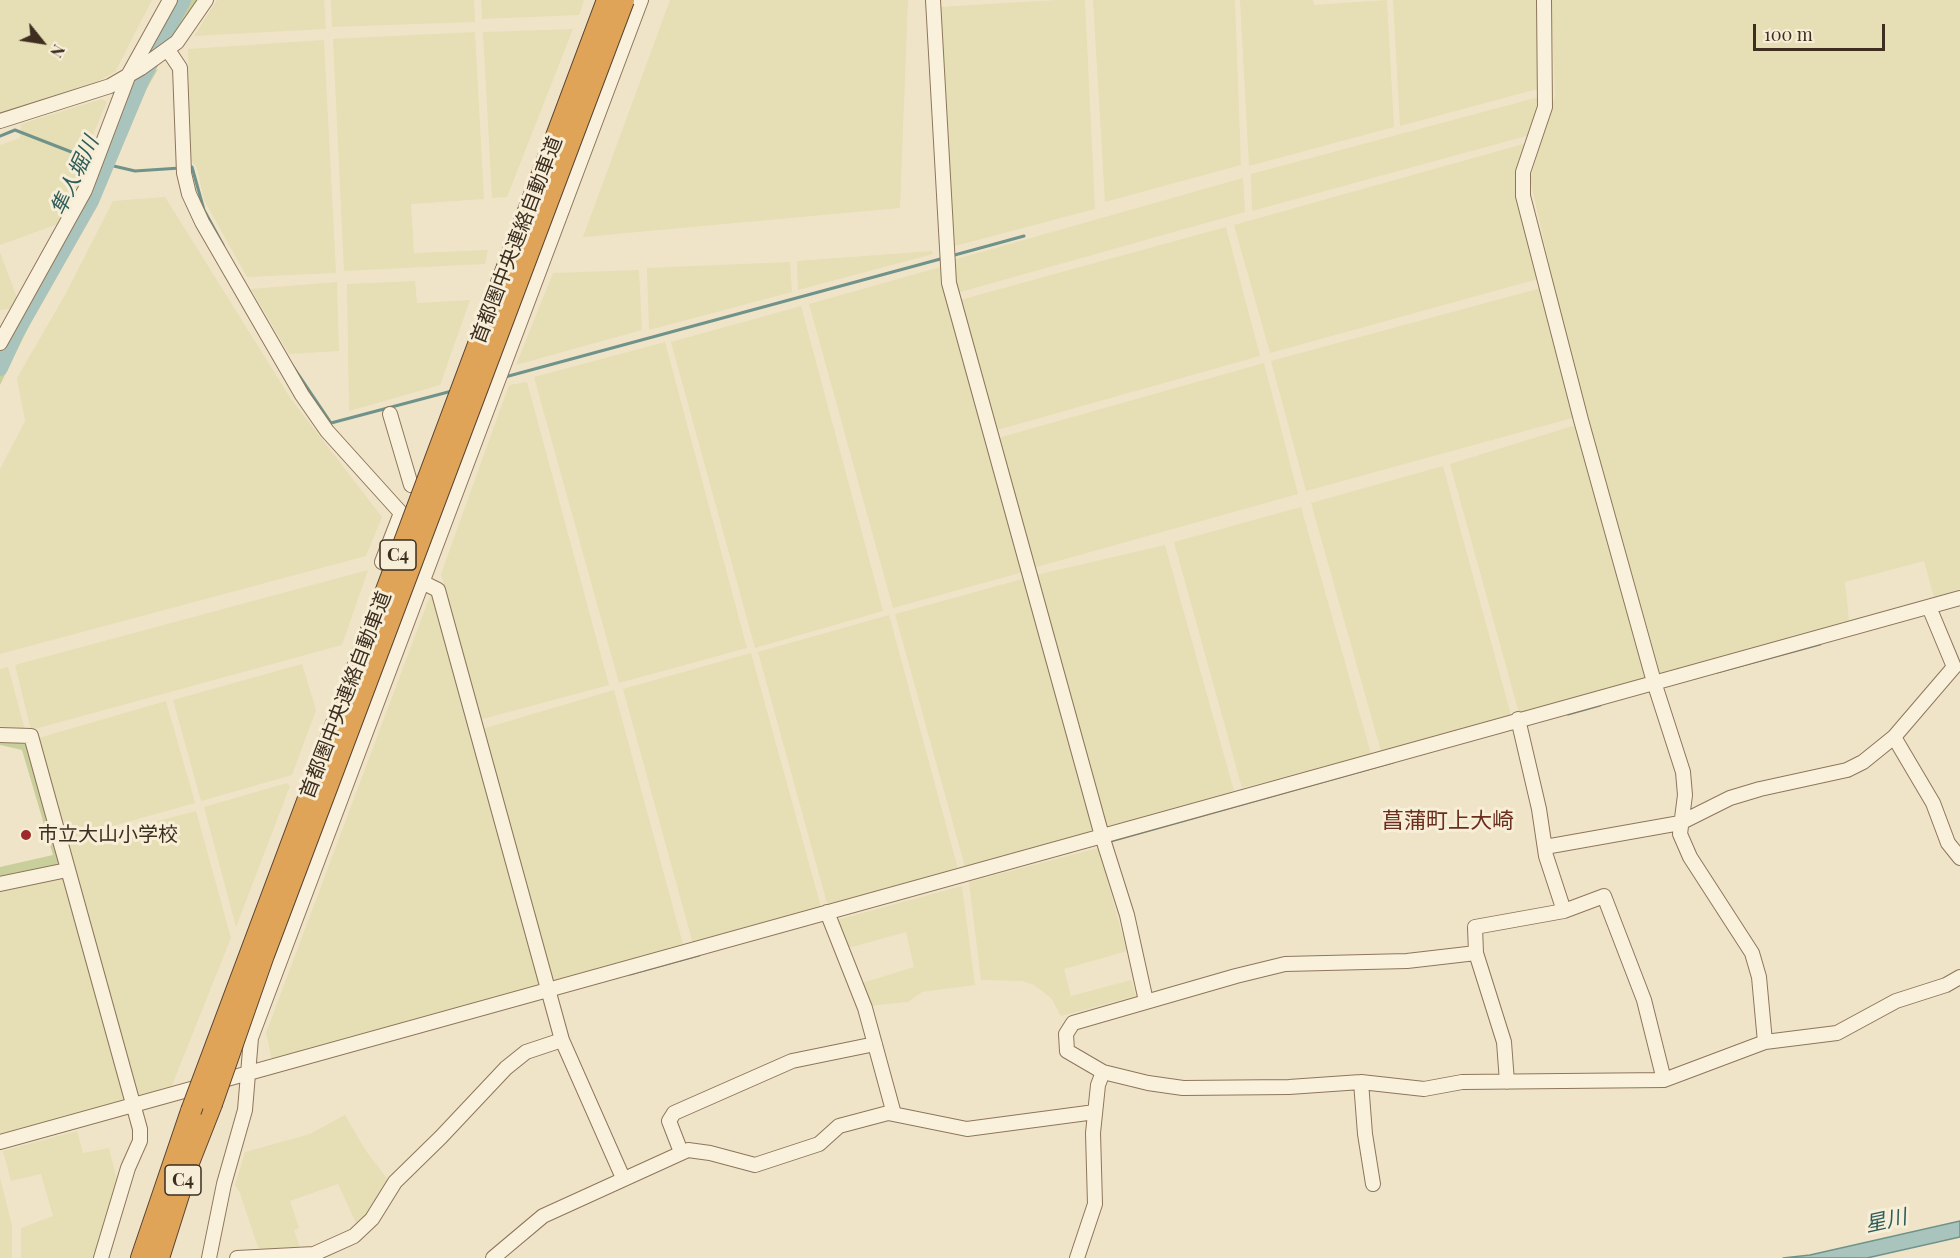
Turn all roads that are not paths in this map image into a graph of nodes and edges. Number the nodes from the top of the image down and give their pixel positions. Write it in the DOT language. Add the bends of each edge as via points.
graph roads {
  1 [pos="170,0"];
  2 [pos="206,0"];
  3 [pos="608,0"];
  4 [pos="624,0"];
  5 [pos="641,0"];
  6 [pos="933,0"];
  7 [pos="1544,0"];
  8 [pos="168,50"];
  9 [pos="135,71"];
  10 [pos="0,121"];
  11 [pos="0,344"];
  12 [pos="390,414"];
  13 [pos="411,485"];
  14 [pos="425,581"];
  15 [pos="1960,598"];
  16 [pos="1929,606"];
  17 [pos="1957,664"];
  18 [pos="1654,682"];
  19 [pos="1518,719"];
  20 [pos="0,735"];
  21 [pos="1894,737"];
  22 [pos="1680,823"];
  23 [pos="1102,836"];
  24 [pos="1545,847"];
  25 [pos="1960,858"];
  26 [pos="67,870"];
  27 [pos="0,884"];
  28 [pos="1564,911"];
  29 [pos="827,912"];
  30 [pos="1476,953"];
  31 [pos="1960,977"];
  32 [pos="548,990"];
  33 [pos="1146,1001"];
  34 [pos="562,1040"];
  35 [pos="1765,1042"];
  36 [pos="875,1044"];
  37 [pos="1103,1072"];
  38 [pos="247,1074"];
  39 [pos="1664,1080"];
  40 [pos="1361,1082"];
  41 [pos="1508,1082"];
  42 [pos="214,1105"];
  43 [pos="133,1106"];
  44 [pos="1095,1112"];
  45 [pos="894,1114"];
  46 [pos="0,1142"];
  47 [pos="681,1152"];
  48 [pos="623,1178"];
  49 [pos="1373,1184"];
  50 [pos="260,1257"];
  51 [pos="101,1258"];
  52 [pos="141,1258"];
  53 [pos="159,1258"];
  54 [pos="174,1258"];
  55 [pos="209,1258"];
  56 [pos="237,1258"];
  57 [pos="493,1258"];
  58 [pos="1077,1258"];
  1 -- 9 [label="street"];
  2 -- 8 [label="street"];
  3 -- 52 [label="highway, 首都圏中央連絡自動車道 / C4, bridge" via="191,1111"];
  4 -- 42 [label="highway, 首都圏中央連絡自動車道 / C4, bridge" via="251,993"];
  5 -- 14 [label="street"];
  6 -- 23 [label="street" via="949,282"];
  7 -- 18 [label="street" via="1546,99 1523,172 1523,196"];
  8 -- 9 [label="street"];
  8 -- 14 [label="street" via="180,68 184,174 202,222 302,395 327,431 401,513 382,562"];
  9 -- 10 [label="street" via="111,86"];
  9 -- 11 [label="street" via="85,190"];
  12 -- 13 [label="street"];
  14 -- 32 [label="street" via="438,590"];
  14 -- 38 [label="street" via="255,1029"];
  15 -- 16 [label="street"];
  16 -- 17 [label="street"];
  16 -- 18 [label="street"];
  17 -- 21 [label="street"];
  18 -- 19 [label="street"];
  18 -- 22 [label="street" via="1685,783"];
  19 -- 23 [label="street"];
  19 -- 24 [label="street"];
  20 -- 26 [label="street" via="31,736"];
  21 -- 22 [label="street" via="1847,770 1740,795"];
  21 -- 25 [label="street" via="1933,803 1948,843"];
  22 -- 24 [label="street"];
  22 -- 35 [label="street" via="1680,834 1690,857 1752,953 1759,977"];
  23 -- 29 [label="street"];
  23 -- 33 [label="street" via="1127,915"];
  24 -- 28 [label="street"];
  26 -- 27 [label="street"];
  26 -- 43 [label="street"];
  28 -- 30 [label="street" via="1477,925"];
  28 -- 39 [label="street" via="1604,896 1644,1000"];
  29 -- 32 [label="street"];
  29 -- 36 [label="street"];
  30 -- 33 [label="street" via="1407,961 1285,964"];
  30 -- 41 [label="street" via="1504,1042"];
  31 -- 35 [label="street" via="1946,986 1896,1001 1837,1033"];
  32 -- 34 [label="street"];
  32 -- 38 [label="street"];
  33 -- 37 [label="street" via="1085,1018 1068,1029 1067,1051"];
  34 -- 48 [label="street"];
  34 -- 50 [label="street" via="526,1052 506,1068 395,1182 361,1232 314,1254"];
  35 -- 39 [label="street"];
  36 -- 45 [label="street"];
  36 -- 47 [label="street" via="792,1061 674,1113 669,1121"];
  37 -- 40 [label="street" via="1183,1088 1289,1088"];
  37 -- 44 [label="street"];
  38 -- 43 [label="street"];
  38 -- 55 [label="street" via="245,1110"];
  39 -- 41 [label="street"];
  40 -- 41 [label="street" via="1424,1089 1462,1082"];
  40 -- 49 [label="street"];
  42 -- 53 [label="highway, 首都圏中央連絡自動車道 / C4" via="190,1160"];
  42 -- 54 [label="highway"];
  43 -- 46 [label="street"];
  43 -- 51 [label="street" via="140,1141"];
  44 -- 45 [label="street" via="967,1129"];
  44 -- 58 [label="street" via="1095,1204"];
  45 -- 47 [label="street" via="839,1126 819,1144 761,1164 744,1164 697,1150"];
  47 -- 48 [label="street"];
  48 -- 57 [label="street" via="543,1216"];
  50 -- 56 [label="street"];
}
